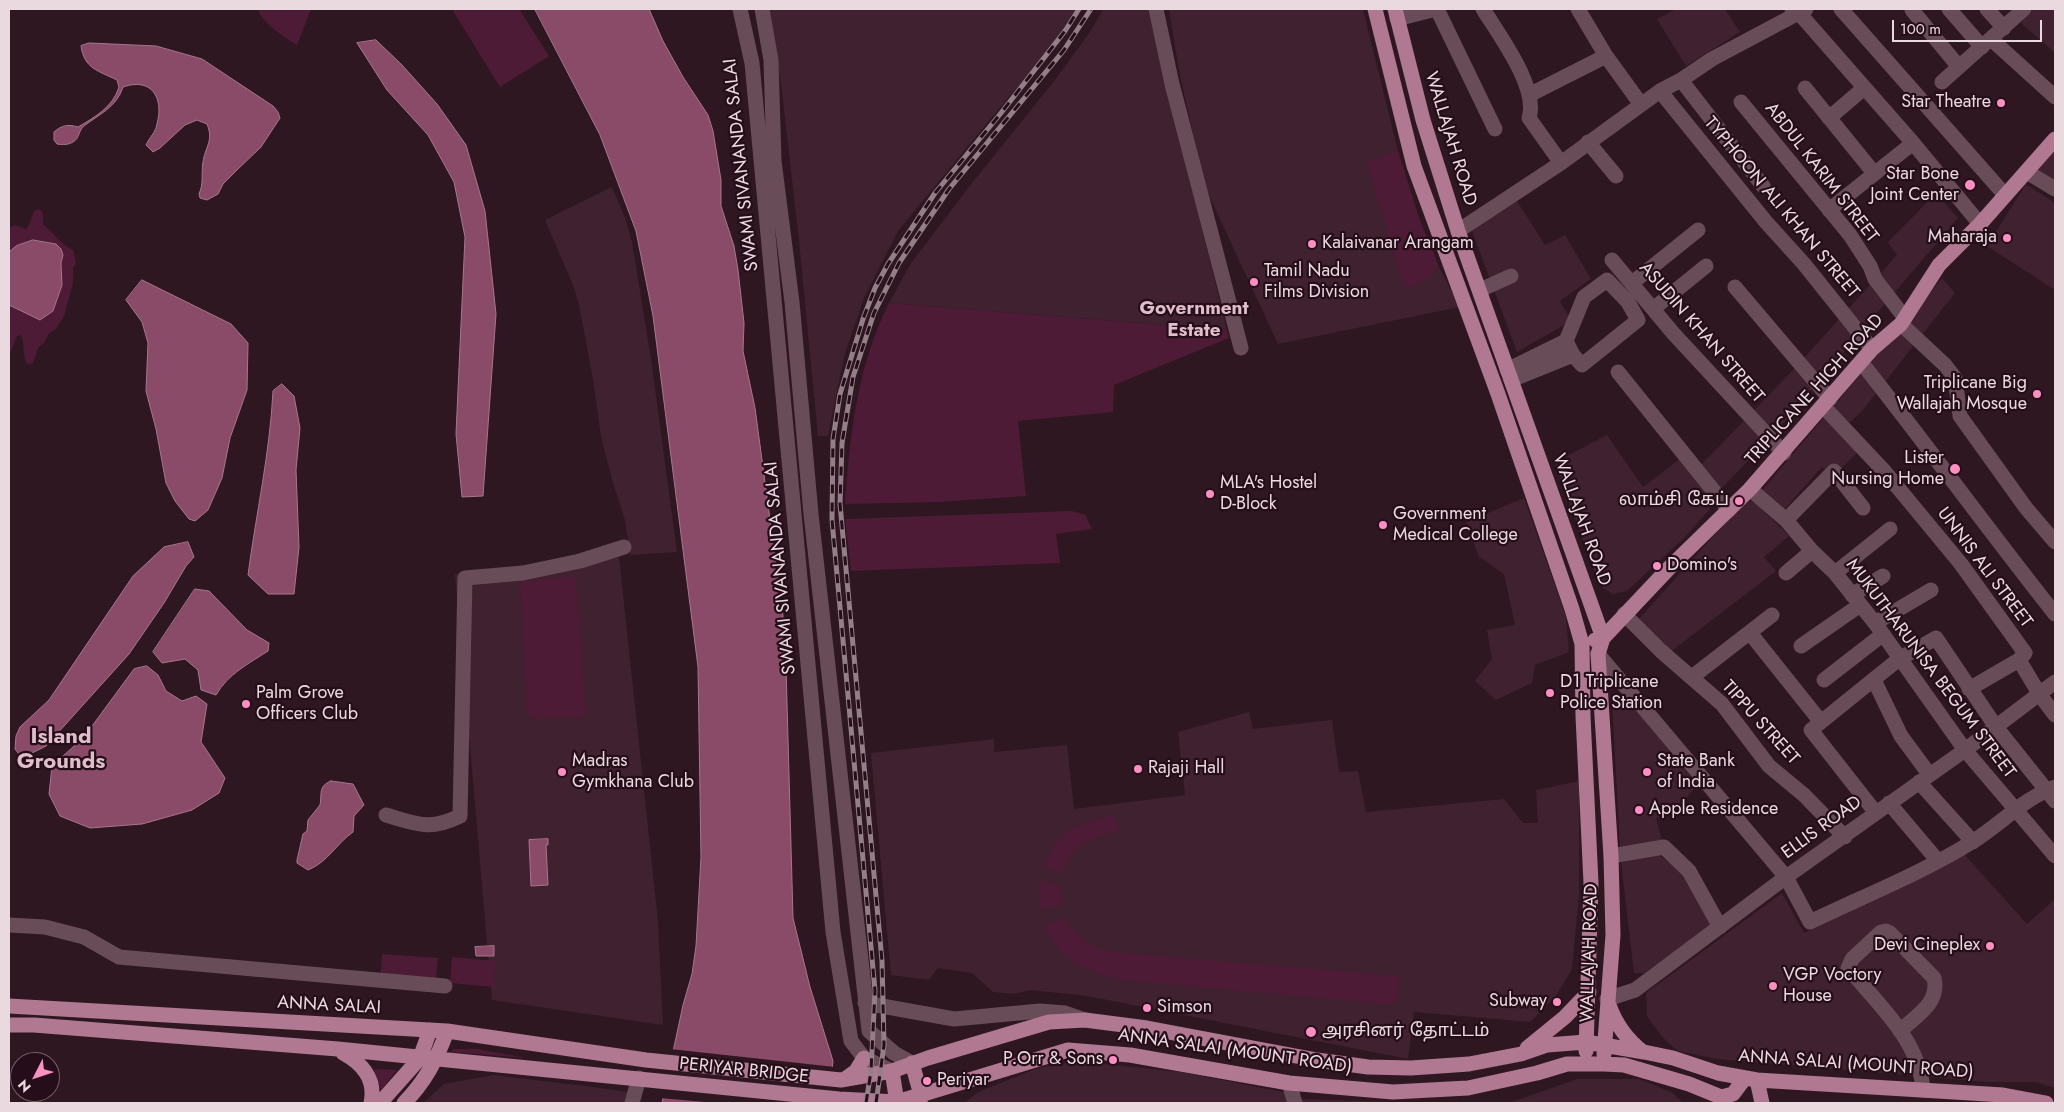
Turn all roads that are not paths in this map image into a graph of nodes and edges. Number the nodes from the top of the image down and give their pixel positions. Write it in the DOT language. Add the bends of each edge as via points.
graph roads {
  1 [pos="740,9"];
  2 [pos="762,9"];
  3 [pos="1156,9"];
  4 [pos="1375,9"];
  5 [pos="1437,9"];
  6 [pos="1483,9"];
  7 [pos="1578,9"];
  8 [pos="1841,9"];
  9 [pos="1949,9"];
  10 [pos="1987,9"];
  11 [pos="2024,9"];
  12 [pos="1799,10"];
  13 [pos="1912,10"];
  14 [pos="1396,14"];
  15 [pos="2004,28"];
  16 [pos="1987,43"];
  17 [pos="1606,56"];
  18 [pos="1959,67"];
  19 [pos="1682,80"];
  20 [pos="1942,82"];
  21 [pos="1805,88"];
  22 [pos="1864,88"];
  23 [pos="1660,90"];
  24 [pos="1529,94"];
  25 [pos="2055,97"];
  26 [pos="1740,102"];
  27 [pos="1640,103"];
  28 [pos="1829,118"];
  29 [pos="1494,129"];
  30 [pos="2055,139"];
  31 [pos="1588,142"];
  32 [pos="1913,143"];
  33 [pos="1561,162"];
  34 [pos="2027,172"];
  35 [pos="1874,173"];
  36 [pos="1616,176"];
  37 [pos="1763,186"];
  38 [pos="2055,189"];
  39 [pos="2005,195"];
  40 [pos="1829,210"];
  41 [pos="1980,224"];
  42 [pos="1698,230"];
  43 [pos="1458,231"];
  44 [pos="1612,260"];
  45 [pos="1706,266"];
  46 [pos="1511,276"];
  47 [pos="1632,283"];
  48 [pos="1735,287"];
  49 [pos="1480,290"];
  50 [pos="1653,308"];
  51 [pos="1903,321"];
  52 [pos="777,324"];
  53 [pos="794,325"];
  54 [pos="1566,341"];
  55 [pos="1241,348"];
  56 [pos="1872,349"];
  57 [pos="1573,355"];
  58 [pos="1861,362"];
  59 [pos="1618,372"];
  60 [pos="1509,375"];
  61 [pos="1826,402"];
  62 [pos="1784,453"];
  63 [pos="1750,489"];
  64 [pos="1863,508"];
  65 [pos="1729,510"];
  66 [pos="1786,520"];
  67 [pos="1890,529"];
  68 [pos="2055,542"];
  69 [pos="624,547"];
  70 [pos="1812,551"];
  71 [pos="1786,573"];
  72 [pos="1835,573"];
  73 [pos="1882,576"];
  74 [pos="1931,590"];
  75 [pos="1856,600"];
  76 [pos="1624,614"];
  77 [pos="2055,614"];
  78 [pos="1772,615"];
  79 [pos="1879,629"];
  80 [pos="1750,633"];
  81 [pos="1603,638"];
  82 [pos="1582,644"];
  83 [pos="1801,646"];
  84 [pos="1598,654"];
  85 [pos="1898,659"];
  86 [pos="2019,660"];
  87 [pos="1692,677"];
  88 [pos="1824,680"];
  89 [pos="1874,680"];
  90 [pos="2055,682"];
  91 [pos="1968,689"];
  92 [pos="2040,695"];
  93 [pos="2055,716"];
  94 [pos="1821,722"];
  95 [pos="1996,726"];
  96 [pos="1965,750"];
  97 [pos="1924,778"];
  98 [pos="2052,792"];
  99 [pos="1889,803"];
  100 [pos="2016,810"];
  101 [pos="1876,813"];
  102 [pos="386,815"];
  103 [pos="1845,837"];
  104 [pos="1973,842"];
  105 [pos="1611,856"];
  106 [pos="2055,856"];
  107 [pos="1938,861"];
  108 [pos="1786,877"];
  109 [pos="9,925"];
  110 [pos="1720,927"];
  111 [pos="445,986"];
  112 [pos="1589,992"];
  113 [pos="1607,999"];
  114 [pos="865,1003"];
  115 [pos="9,1006"];
  116 [pos="1086,1021"];
  117 [pos="9,1025"];
  118 [pos="430,1030"];
  119 [pos="447,1031"];
  120 [pos="1900,1031"];
  121 [pos="1586,1042"];
  122 [pos="1604,1046"];
  123 [pos="338,1050"];
  124 [pos="1644,1052"];
  125 [pos="1521,1054"];
  126 [pos="420,1058"];
  127 [pos="864,1058"];
  128 [pos="437,1059"];
  129 [pos="646,1060"];
  130 [pos="1586,1062"];
  131 [pos="912,1063"];
  132 [pos="1604,1064"];
  133 [pos="892,1071"];
  134 [pos="642,1079"];
  135 [pos="843,1079"];
  136 [pos="1751,1079"];
  137 [pos="1289,1083"];
  138 [pos="1689,1084"];
  139 [pos="1923,1090"];
  140 [pos="1395,1098"];
  141 [pos="920,1099"];
  142 [pos="843,1101"];
  143 [pos="371,1103"];
  144 [pos="380,1103"];
  145 [pos="404,1103"];
  146 [pos="632,1103"];
  147 [pos="897,1103"];
  148 [pos="1294,1103"];
  149 [pos="1703,1103"];
  150 [pos="1762,1103"];
  151 [pos="2046,1103"];
  1 -- 52 [label="street, SWAMI SIVANANDA SALAI" via="752,63"];
  2 -- 53 [label="street, SWAMI SIVANANDA SALAI" via="771,60 774,161"];
  3 -- 55 [label="street"];
  4 -- 82 [label="main road, WALLAJAH ROAD" via="1414,166 1498,394"];
  5 -- 14 [label="street"];
  5 -- 29 [label="street"];
  6 -- 24 [label="street" via="1526,81"];
  7 -- 17 [label="street"];
  8 -- 39 [label="street"];
  9 -- 16 [label="street"];
  10 -- 15 [label="street"];
  11 -- 15 [label="street"];
  12 -- 19 [label="street" via="1712,59"];
  12 -- 22 [label="street"];
  13 -- 18 [label="street"];
  14 -- 43 [label="main road, WALLAJAH ROAD" via="1423,120"];
  15 -- 16 [label="street"];
  16 -- 18 [label="street"];
  16 -- 25 [label="street"];
  17 -- 24 [label="street"];
  17 -- 27 [label="street"];
  18 -- 20 [label="street"];
  19 -- 23 [label="street"];
  19 -- 37 [label="street"];
  21 -- 28 [label="street"];
  22 -- 28 [label="street"];
  22 -- 32 [label="street"];
  23 -- 27 [label="street"];
  23 -- 56 [label="street, TYPHOON ALI KHAN STREET"];
  24 -- 33 [label="street" via="1532,109 1529,118"];
  26 -- 40 [label="street, ABDUL KARIM STREET"];
  27 -- 31 [label="street"];
  28 -- 35 [label="street"];
  30 -- 34 [label="main road, TRIPLICANE HIGH ROAD"];
  31 -- 33 [label="street"];
  31 -- 36 [label="street"];
  32 -- 35 [label="street"];
  32 -- 41 [label="street"];
  33 -- 43 [label="street"];
  34 -- 38 [label="street"];
  34 -- 39 [label="main road, TRIPLICANE HIGH ROAD"];
  35 -- 40 [label="street"];
  39 -- 41 [label="main road, TRIPLICANE HIGH ROAD"];
  40 -- 51 [label="street, ABDUL KARIM STREET" via="1850,235"];
  41 -- 51 [label="main road, TRIPLICANE HIGH ROAD" via="1939,265"];
  42 -- 47 [label="street"];
  43 -- 49 [label="main road, WALLAJAH ROAD"];
  44 -- 47 [label="street, ASUDIN KHAN STREET"];
  45 -- 50 [label="street"];
  46 -- 49 [label="street"];
  47 -- 50 [label="street, ASUDIN KHAN STREET"];
  48 -- 61 [label="street"];
  49 -- 60 [label="main road, WALLAJAH ROAD"];
  50 -- 62 [label="street, ASUDIN KHAN STREET" via="1672,333"];
  51 -- 56 [label="main road, TRIPLICANE HIGH ROAD"];
  51 -- 68 [label="street, ABDUL KARIM STREET" via="1955,378 1960,416 2026,508"];
  52 -- 53 [label="street"];
  52 -- 127 [label="street, SWAMI SIVANANDA SALAI" via="833,932 851,1040"];
  53 -- 114 [label="street, SWAMI SIVANANDA SALAI" via="811,514"];
  54 -- 57 [label="street"];
  54 -- 57 [label="street" via="1584,297 1607,280 1628,302 1638,320 1582,365"];
  54 -- 60 [label="street"];
  56 -- 58 [label="main road, TRIPLICANE HIGH ROAD"];
  57 -- 60 [label="street"];
  58 -- 61 [label="main road, TRIPLICANE HIGH ROAD"];
  58 -- 77 [label="street"];
  59 -- 65 [label="street"];
  60 -- 81 [label="main road, WALLAJAH ROAD"];
  61 -- 62 [label="main road, TRIPLICANE HIGH ROAD"];
  61 -- 86 [label="street, UNNIS ALI STREET" via="1961,564 2025,653"];
  62 -- 63 [label="main road, TRIPLICANE HIGH ROAD"];
  63 -- 65 [label="main road, TRIPLICANE HIGH ROAD"];
  63 -- 66 [label="street, MUKUTHARUNISA BEGUM STREET"];
  64 -- 66 [label="street" via="1834,471"];
  65 -- 76 [label="main road, TRIPLICANE HIGH ROAD"];
  66 -- 70 [label="street, MUKUTHARUNISA BEGUM STREET"];
  67 -- 72 [label="street"];
  69 -- 102 [label="street" via="580,561 522,573 465,578 460,816 446,823 424,825 410,824"];
  70 -- 71 [label="street"];
  70 -- 72 [label="street, MUKUTHARUNISA BEGUM STREET"];
  72 -- 75 [label="street, MUKUTHARUNISA BEGUM STREET"];
  73 -- 75 [label="street"];
  74 -- 79 [label="street"];
  75 -- 79 [label="street, MUKUTHARUNISA BEGUM STREET"];
  75 -- 83 [label="street"];
  76 -- 81 [label="main road, TRIPLICANE HIGH ROAD"];
  76 -- 87 [label="street, TIPPU STREET"];
  78 -- 80 [label="street"];
  79 -- 85 [label="street, MUKUTHARUNISA BEGUM STREET"];
  79 -- 88 [label="street"];
  80 -- 87 [label="street"];
  80 -- 94 [label="street"];
  81 -- 82 [label="main road"];
  81 -- 84 [label="main road, WALLAJAH ROAD"];
  82 -- 112 [label="main road, WALLAJAH ROAD" via="1591,883"];
  84 -- 105 [label="main road, WALLAJAH ROAD"];
  84 -- 108 [label="street"];
  85 -- 89 [label="street"];
  85 -- 91 [label="street" via="1936,638"];
  85 -- 96 [label="street, MUKUTHARUNISA BEGUM STREET"];
  86 -- 91 [label="street"];
  86 -- 92 [label="street, UNNIS ALI STREET"];
  87 -- 103 [label="street, TIPPU STREET" via="1722,704 1769,766 1804,795"];
  89 -- 94 [label="street"];
  89 -- 97 [label="street"];
  90 -- 92 [label="street, ELLIS ROAD"];
  91 -- 95 [label="street"];
  92 -- 93 [label="street, UNNIS ALI STREET"];
  92 -- 95 [label="street, ELLIS ROAD"];
  94 -- 101 [label="street" via="1811,730"];
  95 -- 96 [label="street, ELLIS ROAD"];
  95 -- 98 [label="street"];
  96 -- 97 [label="street, ELLIS ROAD"];
  96 -- 100 [label="street, MUKUTHARUNISA BEGUM STREET"];
  97 -- 99 [label="street, ELLIS ROAD"];
  97 -- 104 [label="street"];
  98 -- 100 [label="street"];
  99 -- 101 [label="street, ELLIS ROAD"];
  99 -- 107 [label="street"];
  100 -- 104 [label="street"];
  100 -- 106 [label="street, MUKUTHARUNISA BEGUM STREET"];
  101 -- 103 [label="street, ELLIS ROAD"];
  103 -- 108 [label="street, ELLIS ROAD"];
  104 -- 107 [label="street"];
  105 -- 110 [label="street" via="1664,847 1689,871"];
  105 -- 113 [label="main road, WALLAJAH ROAD" via="1613,935"];
  107 -- 108 [label="street" via="1810,922"];
  108 -- 110 [label="street, ELLIS ROAD"];
  109 -- 111 [label="street" via="45,927 84,937 119,957"];
  110 -- 113 [label="street, ELLIS ROAD" via="1635,990"];
  112 -- 121 [label="main road, WALLAJAH ROAD"];
  112 -- 125 [label="main road"];
  113 -- 122 [label="main road, WALLAJAH ROAD"];
  113 -- 124 [label="main road" via="1615,1023 1631,1043"];
  114 -- 116 [label="street" via="954,1019 1040,1011 1065,1013"];
  114 -- 131 [label="street, SWAMI SIVANANDA SALAI" via="869,1031 894,1053"];
  115 -- 118 [label="main road, ANNA SALAI"];
  116 -- 125 [label="main road, ANNA SALAI (MOUNT ROAD)" via="1147,1028 1368,1067 1470,1064"];
  116 -- 131 [label="main road, ANNA SALAI (MOUNT ROAD)" via="1049,1022"];
  117 -- 123 [label="main road"];
  118 -- 119 [label="main road, ANNA SALAI"];
  118 -- 126 [label="main road"];
  119 -- 128 [label="main road"];
  119 -- 129 [label="main road, ANNA SALAI"];
  120 -- 120 [label="street" via="1848,968 1852,959 1886,931 1934,978 1936,988 1932,1001"];
  120 -- 139 [label="street" via="1918,1061"];
  121 -- 122 [label="main road, ANNA SALAI (MOUNT ROAD)"];
  121 -- 125 [label="main road, ANNA SALAI (MOUNT ROAD)" via="1547,1045"];
  121 -- 130 [label="main road, WALLAJAH ROAD"];
  122 -- 124 [label="main road, ANNA SALAI (MOUNT ROAD)"];
  122 -- 132 [label="main road, WALLAJAH ROAD"];
  123 -- 126 [label="main road"];
  123 -- 143 [label="main road" via="359,1062 369,1076"];
  124 -- 136 [label="main road, ANNA SALAI (MOUNT ROAD)"];
  126 -- 128 [label="main road"];
  126 -- 144 [label="main road"];
  127 -- 133 [label="street"];
  127 -- 135 [label="main road" via="856,1071"];
  128 -- 134 [label="main road"];
  128 -- 145 [label="main road" via="418,1090"];
  129 -- 135 [label="main road, PERIYAR BRIDGE"];
  130 -- 132 [label="main road, ANNA SALAI (MOUNT ROAD)"];
  130 -- 140 [label="main road, ANNA SALAI (MOUNT ROAD)" via="1468,1088"];
  131 -- 133 [label="main road, ANNA SALAI (MOUNT ROAD)"];
  131 -- 141 [label="main road"];
  132 -- 138 [label="main road, ANNA SALAI (MOUNT ROAD)" via="1624,1065"];
  133 -- 135 [label="main road, ANNA SALAI (MOUNT ROAD)"];
  133 -- 147 [label="main road"];
  134 -- 142 [label="main road, PERIYAR BRIDGE"];
  134 -- 146 [label="street"];
  136 -- 138 [label="main road, ANNA SALAI (MOUNT ROAD)" via="1734,1094 1721,1097"];
  136 -- 139 [label="main road, ANNA SALAI (MOUNT ROAD)"];
  136 -- 150 [label="main road"];
  137 -- 140 [label="main road, ANNA SALAI (MOUNT ROAD)"];
  137 -- 141 [label="main road, ANNA SALAI (MOUNT ROAD)" via="1130,1055 1068,1050"];
  137 -- 148 [label="street"];
  138 -- 149 [label="main road"];
  139 -- 151 [label="main road, ANNA SALAI (MOUNT ROAD)" via="2003,1095"];
  141 -- 147 [label="main road, ANNA SALAI (MOUNT ROAD)"];
  142 -- 147 [label="main road, ANNA SALAI (MOUNT ROAD)"];
}
